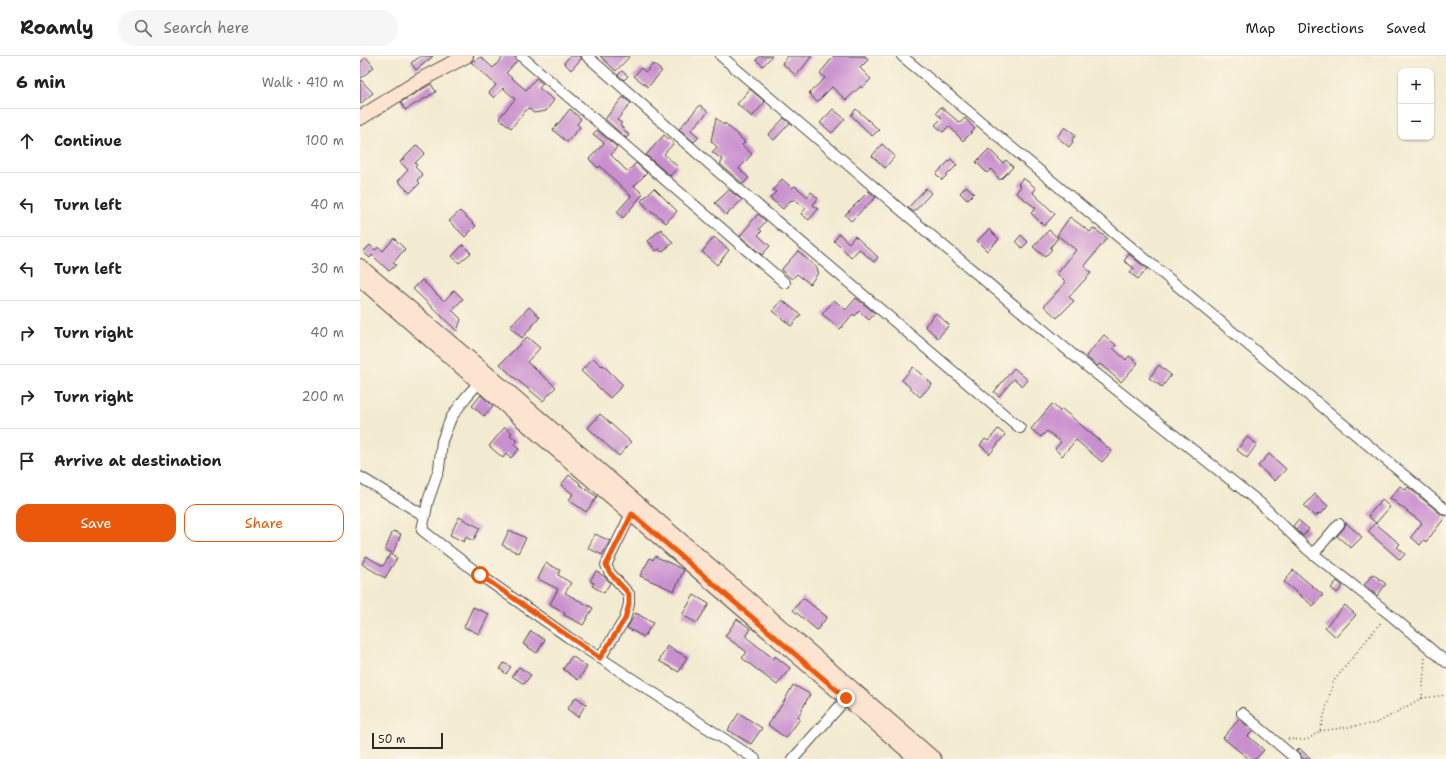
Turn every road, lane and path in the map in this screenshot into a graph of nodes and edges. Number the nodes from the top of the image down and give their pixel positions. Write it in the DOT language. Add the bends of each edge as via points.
graph roads {
  1 [pos="466,56"];
  2 [pos="521,56"];
  3 [pos="587,56"];
  4 [pos="721,56"];
  5 [pos="902,56"];
  6 [pos="360,118"];
  7 [pos="360,266"];
  8 [pos="360,279"];
  9 [pos="785,283"];
  10 [pos="484,378"];
  11 [pos="1020,428"];
  12 [pos="360,477"];
  13 [pos="1446,510"];
  14 [pos="632,514"];
  15 [pos="425,516"];
  16 [pos="1339,524"];
  17 [pos="1313,554"];
  18 [pos="1388,613"];
  19 [pos="1426,645"];
  20 [pos="600,658"];
  21 [pos="1446,662"];
  22 [pos="1446,694"];
  23 [pos="1422,698"];
  24 [pos="856,702"];
  25 [pos="1242,713"];
  26 [pos="1320,731"];
  27 [pos="1270,738"];
  28 [pos="754,759"];
  29 [pos="793,759"];
  30 [pos="917,759"];
  31 [pos="934,759"];
  32 [pos="1296,759"];
  1 -- 6 [label="main road" via="424,78"];
  2 -- 9 [label="street"];
  3 -- 11 [label="street" via="722,175"];
  4 -- 17 [label="street" via="1084,364 1260,502"];
  5 -- 13 [label="street"];
  7 -- 10 [label="main road"];
  8 -- 10 [label="main road"];
  10 -- 14 [label="main road"];
  10 -- 15 [label="street" via="451,418 442,440 439,469"];
  10 -- 24 [label="main road"];
  12 -- 15 [label="street"];
  14 -- 20 [label="street" via="606,565 629,594 629,604 625,619"];
  14 -- 24 [label="main road"];
  15 -- 20 [label="street" via="422,530 480,575"];
  16 -- 17 [label="street"];
  17 -- 18 [label="street"];
  18 -- 19 [label="street"];
  18 -- 26 [label="path" via="1333,682"];
  19 -- 21 [label="street"];
  19 -- 23 [label="path"];
  20 -- 28 [label="street"];
  22 -- 23 [label="path"];
  23 -- 26 [label="path" via="1378,723"];
  24 -- 29 [label="street"];
  24 -- 30 [label="main road"];
  24 -- 31 [label="main road"];
  25 -- 27 [label="street"];
  26 -- 27 [label="path" via="1307,740"];
  27 -- 32 [label="street"];
}
